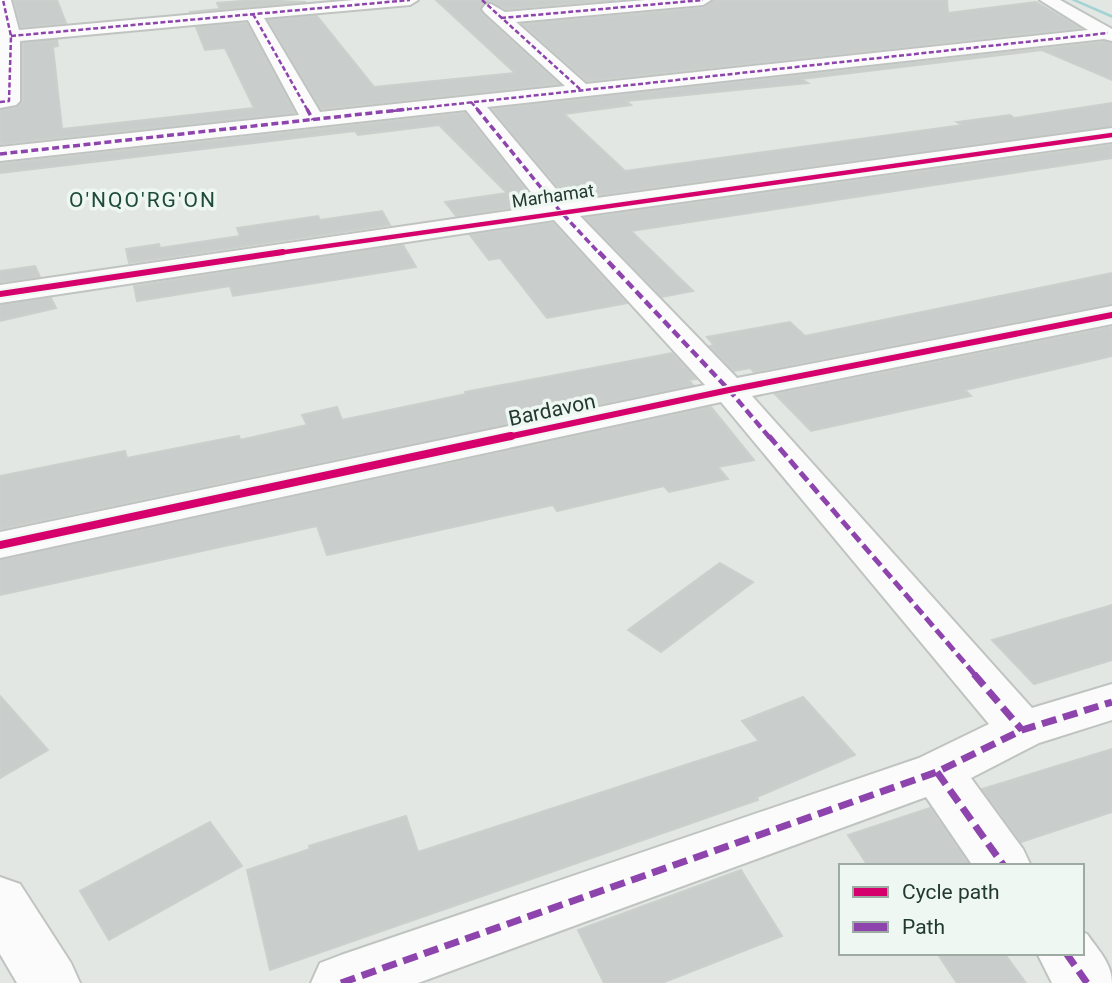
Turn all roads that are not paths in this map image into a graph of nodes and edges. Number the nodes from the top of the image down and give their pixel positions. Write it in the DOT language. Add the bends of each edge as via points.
graph roads {
  1 [pos="3,0"];
  2 [pos="410,0"];
  3 [pos="482,0"];
  4 [pos="704,0"];
  5 [pos="1048,0"];
  6 [pos="253,14"];
  7 [pos="501,18"];
  8 [pos="1110,34"];
  9 [pos="11,36"];
  10 [pos="581,89"];
  11 [pos="0,102"];
  12 [pos="471,102"];
  13 [pos="313,120"];
  14 [pos="1112,135"];
  15 [pos="0,154"];
  16 [pos="560,211"];
  17 [pos="0,294"];
  18 [pos="1112,315"];
  19 [pos="729,390"];
  20 [pos="0,545"];
  21 [pos="1112,702"];
  22 [pos="1022,730"];
  23 [pos="937,772"];
  24 [pos="1003,864"];
  25 [pos="0,902"];
  26 [pos="1067,955"];
  27 [pos="50,983"];
  28 [pos="341,983"];
  29 [pos="1087,983"];
  1 -- 9 [label="street"];
  2 -- 6 [label="street"];
  3 -- 7 [label="street"];
  4 -- 7 [label="street"];
  5 -- 8 [label="street"];
  6 -- 9 [label="street"];
  6 -- 13 [label="street"];
  7 -- 10 [label="street"];
  8 -- 10 [label="street"];
  9 -- 11 [label="street" via="9,101"];
  10 -- 12 [label="street"];
  12 -- 13 [label="street"];
  12 -- 16 [label="street"];
  13 -- 15 [label="street"];
  14 -- 16 [label="street, Marhamat"];
  16 -- 17 [label="street, Marhamat"];
  16 -- 19 [label="street"];
  18 -- 19 [label="street, Bardavon"];
  19 -- 20 [label="street, Bardavon"];
  19 -- 22 [label="street"];
  21 -- 22 [label="street"];
  22 -- 23 [label="street"];
  23 -- 24 [label="street"];
  23 -- 28 [label="street"];
  25 -- 27 [label="street"];
  26 -- 29 [label="street"];
}
